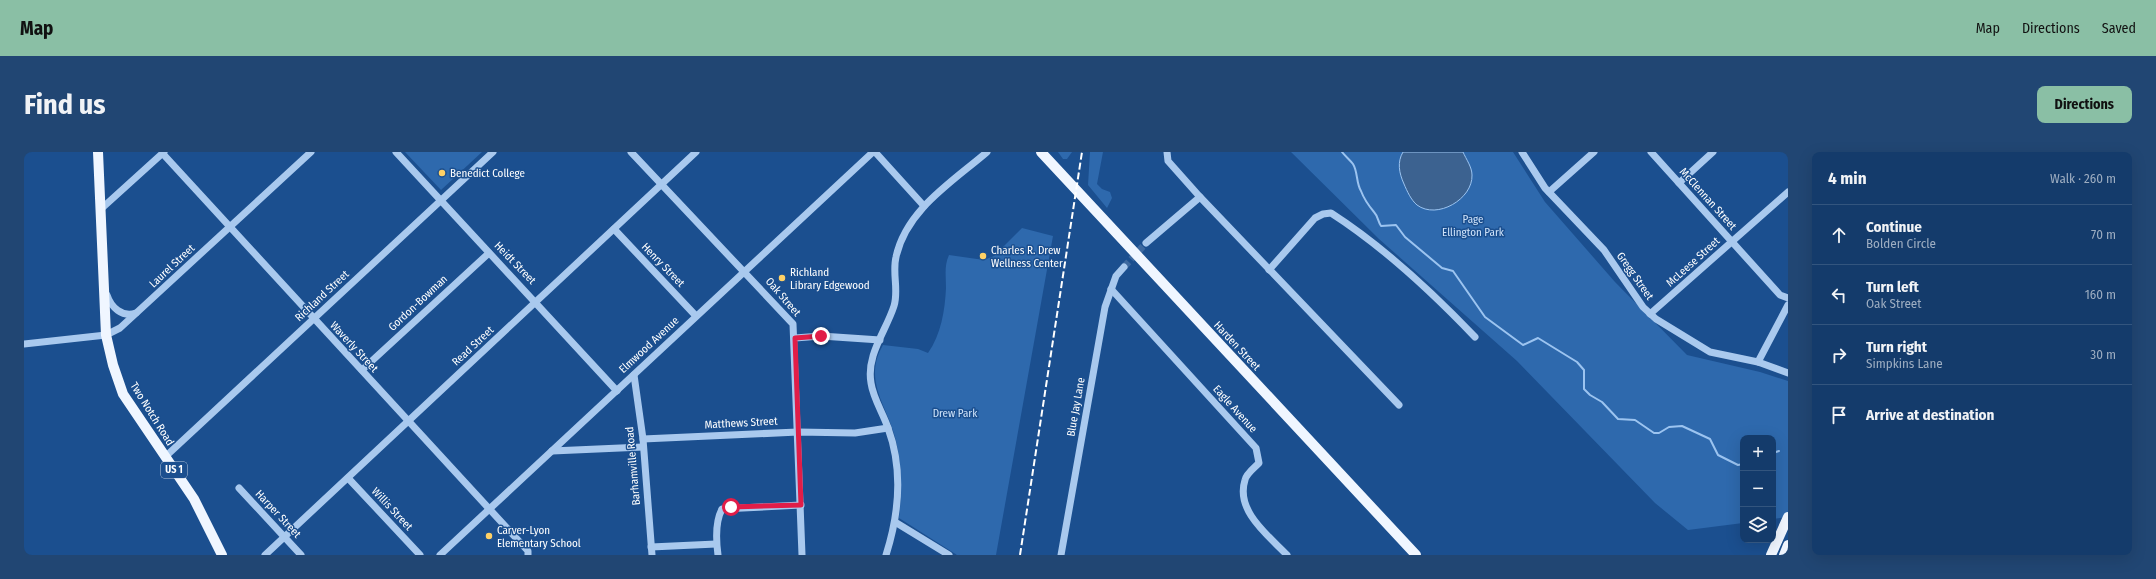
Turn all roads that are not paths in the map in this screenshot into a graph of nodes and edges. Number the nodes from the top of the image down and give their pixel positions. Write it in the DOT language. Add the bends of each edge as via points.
graph roads {
  1 [pos="98,152"];
  2 [pos="311,152"];
  3 [pos="396,152"];
  4 [pos="494,152"];
  5 [pos="631,152"];
  6 [pos="696,152"];
  7 [pos="874,152"];
  8 [pos="987,152"];
  9 [pos="1041,152"];
  10 [pos="1167,152"];
  11 [pos="1522,152"];
  12 [pos="1594,152"];
  13 [pos="1651,152"];
  14 [pos="1713,152"];
  15 [pos="164,153"];
  16 [pos="1679,183"];
  17 [pos="662,185"];
  18 [pos="1549,192"];
  19 [pos="1788,192"];
  20 [pos="1200,197"];
  21 [pos="440,201"];
  22 [pos="924,206"];
  23 [pos="101,209"];
  24 [pos="231,226"];
  25 [pos="614,230"];
  26 [pos="1146,242"];
  27 [pos="1732,242"];
  28 [pos="489,253"];
  29 [pos="1124,267"];
  30 [pos="1269,270"];
  31 [pos="745,272"];
  32 [pos="104,286"];
  33 [pos="1111,289"];
  34 [pos="1788,298"];
  35 [pos="536,302"];
  36 [pos="1788,305"];
  37 [pos="138,312"];
  38 [pos="1650,314"];
  39 [pos="696,316"];
  40 [pos="313,319"];
  41 [pos="106,335"];
  42 [pos="1475,337"];
  43 [pos="795,338"];
  44 [pos="880,340"];
  45 [pos="24,344"];
  46 [pos="1758,362"];
  47 [pos="362,370"];
  48 [pos="1788,373"];
  49 [pos="634,375"];
  50 [pos="617,390"];
  51 [pos="1399,405"];
  52 [pos="408,422"];
  53 [pos="888,428"];
  54 [pos="798,432"];
  55 [pos="643,443"];
  56 [pos="552,451"];
  57 [pos="165,457"];
  58 [pos="348,478"];
  59 [pos="239,488"];
  60 [pos="801,505"];
  61 [pos="490,509"];
  62 [pos="1788,517"];
  63 [pos="895,522"];
  64 [pos="285,537"];
  65 [pos="716,544"];
  66 [pos="1788,545"];
  67 [pos="651,551"];
  68 [pos="222,555"];
  69 [pos="265,555"];
  70 [pos="301,555"];
  71 [pos="420,555"];
  72 [pos="440,555"];
  73 [pos="528,555"];
  74 [pos="718,555"];
  75 [pos="802,555"];
  76 [pos="886,555"];
  77 [pos="949,555"];
  78 [pos="1061,555"];
  79 [pos="1287,555"];
  80 [pos="1416,555"];
  81 [pos="1771,555"];
  82 [pos="1784,555"];
  1 -- 23 [label="main road, Two Notch Road / US 1"];
  2 -- 24 [label="street, Laurel Street"];
  3 -- 21 [label="street, Heidt Street"];
  4 -- 21 [label="street, Richland Street"];
  5 -- 17 [label="street, Oak Street"];
  6 -- 17 [label="street, Read Street"];
  7 -- 22 [label="street"];
  7 -- 31 [label="street, Elmwood Avenue"];
  8 -- 22 [label="street"];
  9 -- 80 [label="main road, Harden Street"];
  10 -- 20 [label="street" via="1168,161"];
  11 -- 18 [label="street, Gregg Street"];
  12 -- 18 [label="street"];
  13 -- 16 [label="street, McClennan Street"];
  14 -- 16 [label="street"];
  15 -- 23 [label="street"];
  15 -- 24 [label="street, Waverly Street"];
  16 -- 27 [label="street, McClennan Street"];
  17 -- 25 [label="street, Read Street"];
  17 -- 31 [label="street, Oak Street"];
  18 -- 38 [label="street, Gregg Street" via="1604,250"];
  19 -- 27 [label="street, McLeese Street"];
  20 -- 26 [label="street"];
  20 -- 30 [label="street"];
  21 -- 28 [label="street, Heidt Street"];
  21 -- 40 [label="street, Richland Street"];
  22 -- 44 [label="street" via="909,226 895,259 897,286 894,304"];
  23 -- 32 [label="main road, Two Notch Road / US 1"];
  24 -- 37 [label="street, Laurel Street"];
  24 -- 40 [label="street, Waverly Street"];
  25 -- 35 [label="street, Read Street"];
  25 -- 39 [label="street, Henry Street"];
  27 -- 34 [label="street, McClennan Street" via="1780,295"];
  27 -- 38 [label="street, McLeese Street"];
  28 -- 35 [label="street, Heidt Street"];
  28 -- 47 [label="street, Gordon-Bowman"];
  29 -- 33 [label="street, Blue Jay Lane" via="1116,276"];
  30 -- 42 [label="street" via="1315,218 1331,213 1374,244 1449,309"];
  30 -- 51 [label="street"];
  31 -- 39 [label="street, Elmwood Avenue"];
  31 -- 43 [label="street, Oak Street" via="793,324"];
  32 -- 37 [label="street" via="109,301 116,310 129,314"];
  32 -- 41 [label="main road, Two Notch Road / US 1"];
  33 -- 78 [label="street, Blue Jay Lane" via="1105,307"];
  33 -- 79 [label="street, Eagle Avenue" via="1256,448 1258,463 1245,479 1243,492 1246,506 1250,516"];
  35 -- 50 [label="street, Heidt Street"];
  35 -- 52 [label="street, Read Street"];
  36 -- 46 [label="street"];
  37 -- 41 [label="street, Laurel Street" via="120,328"];
  38 -- 46 [label="street, Gregg Street" via="1710,352"];
  39 -- 49 [label="street, Elmwood Avenue"];
  40 -- 47 [label="street, Waverly Street"];
  40 -- 57 [label="street, Richland Street"];
  41 -- 45 [label="street, Laurel Street"];
  41 -- 57 [label="main road, Two Notch Road / US 1" via="123,394"];
  43 -- 44 [label="street" via="821,336"];
  43 -- 54 [label="street, Oak Street"];
  44 -- 53 [label="street" via="873,354 871,383"];
  46 -- 48 [label="street, Gregg Street"];
  47 -- 52 [label="street, Waverly Street"];
  49 -- 50 [label="street, Elmwood Avenue"];
  49 -- 55 [label="street, Barhamville Road"];
  50 -- 56 [label="street, Elmwood Avenue"];
  52 -- 58 [label="street, Read Street"];
  52 -- 61 [label="street, Waverly Street"];
  53 -- 54 [label="street, Matthews Street" via="855,433"];
  53 -- 63 [label="street" via="898,478"];
  54 -- 55 [label="street, Matthews Street"];
  54 -- 60 [label="street, Oak Street"];
  55 -- 56 [label="street, Matthews Street"];
  55 -- 67 [label="street, Barhamville Road"];
  56 -- 61 [label="street, Elmwood Avenue"];
  57 -- 68 [label="main road, Two Notch Road / US 1" via="194,499"];
  58 -- 64 [label="street, Read Street"];
  58 -- 71 [label="street, Willis Street"];
  59 -- 64 [label="street, Harper Street"];
  60 -- 65 [label="street" via="722,509 718,517"];
  60 -- 75 [label="street, Oak Street"];
  61 -- 72 [label="street, Elmwood Avenue"];
  61 -- 73 [label="street, Waverly Street" via="528,551"];
  62 -- 81 [label="main road"];
  63 -- 76 [label="street"];
  63 -- 77 [label="street"];
  64 -- 69 [label="street, Read Street"];
  64 -- 70 [label="street, Harper Street"];
  65 -- 67 [label="street"];
  65 -- 74 [label="street"];
  66 -- 82 [label="main road"];
}
